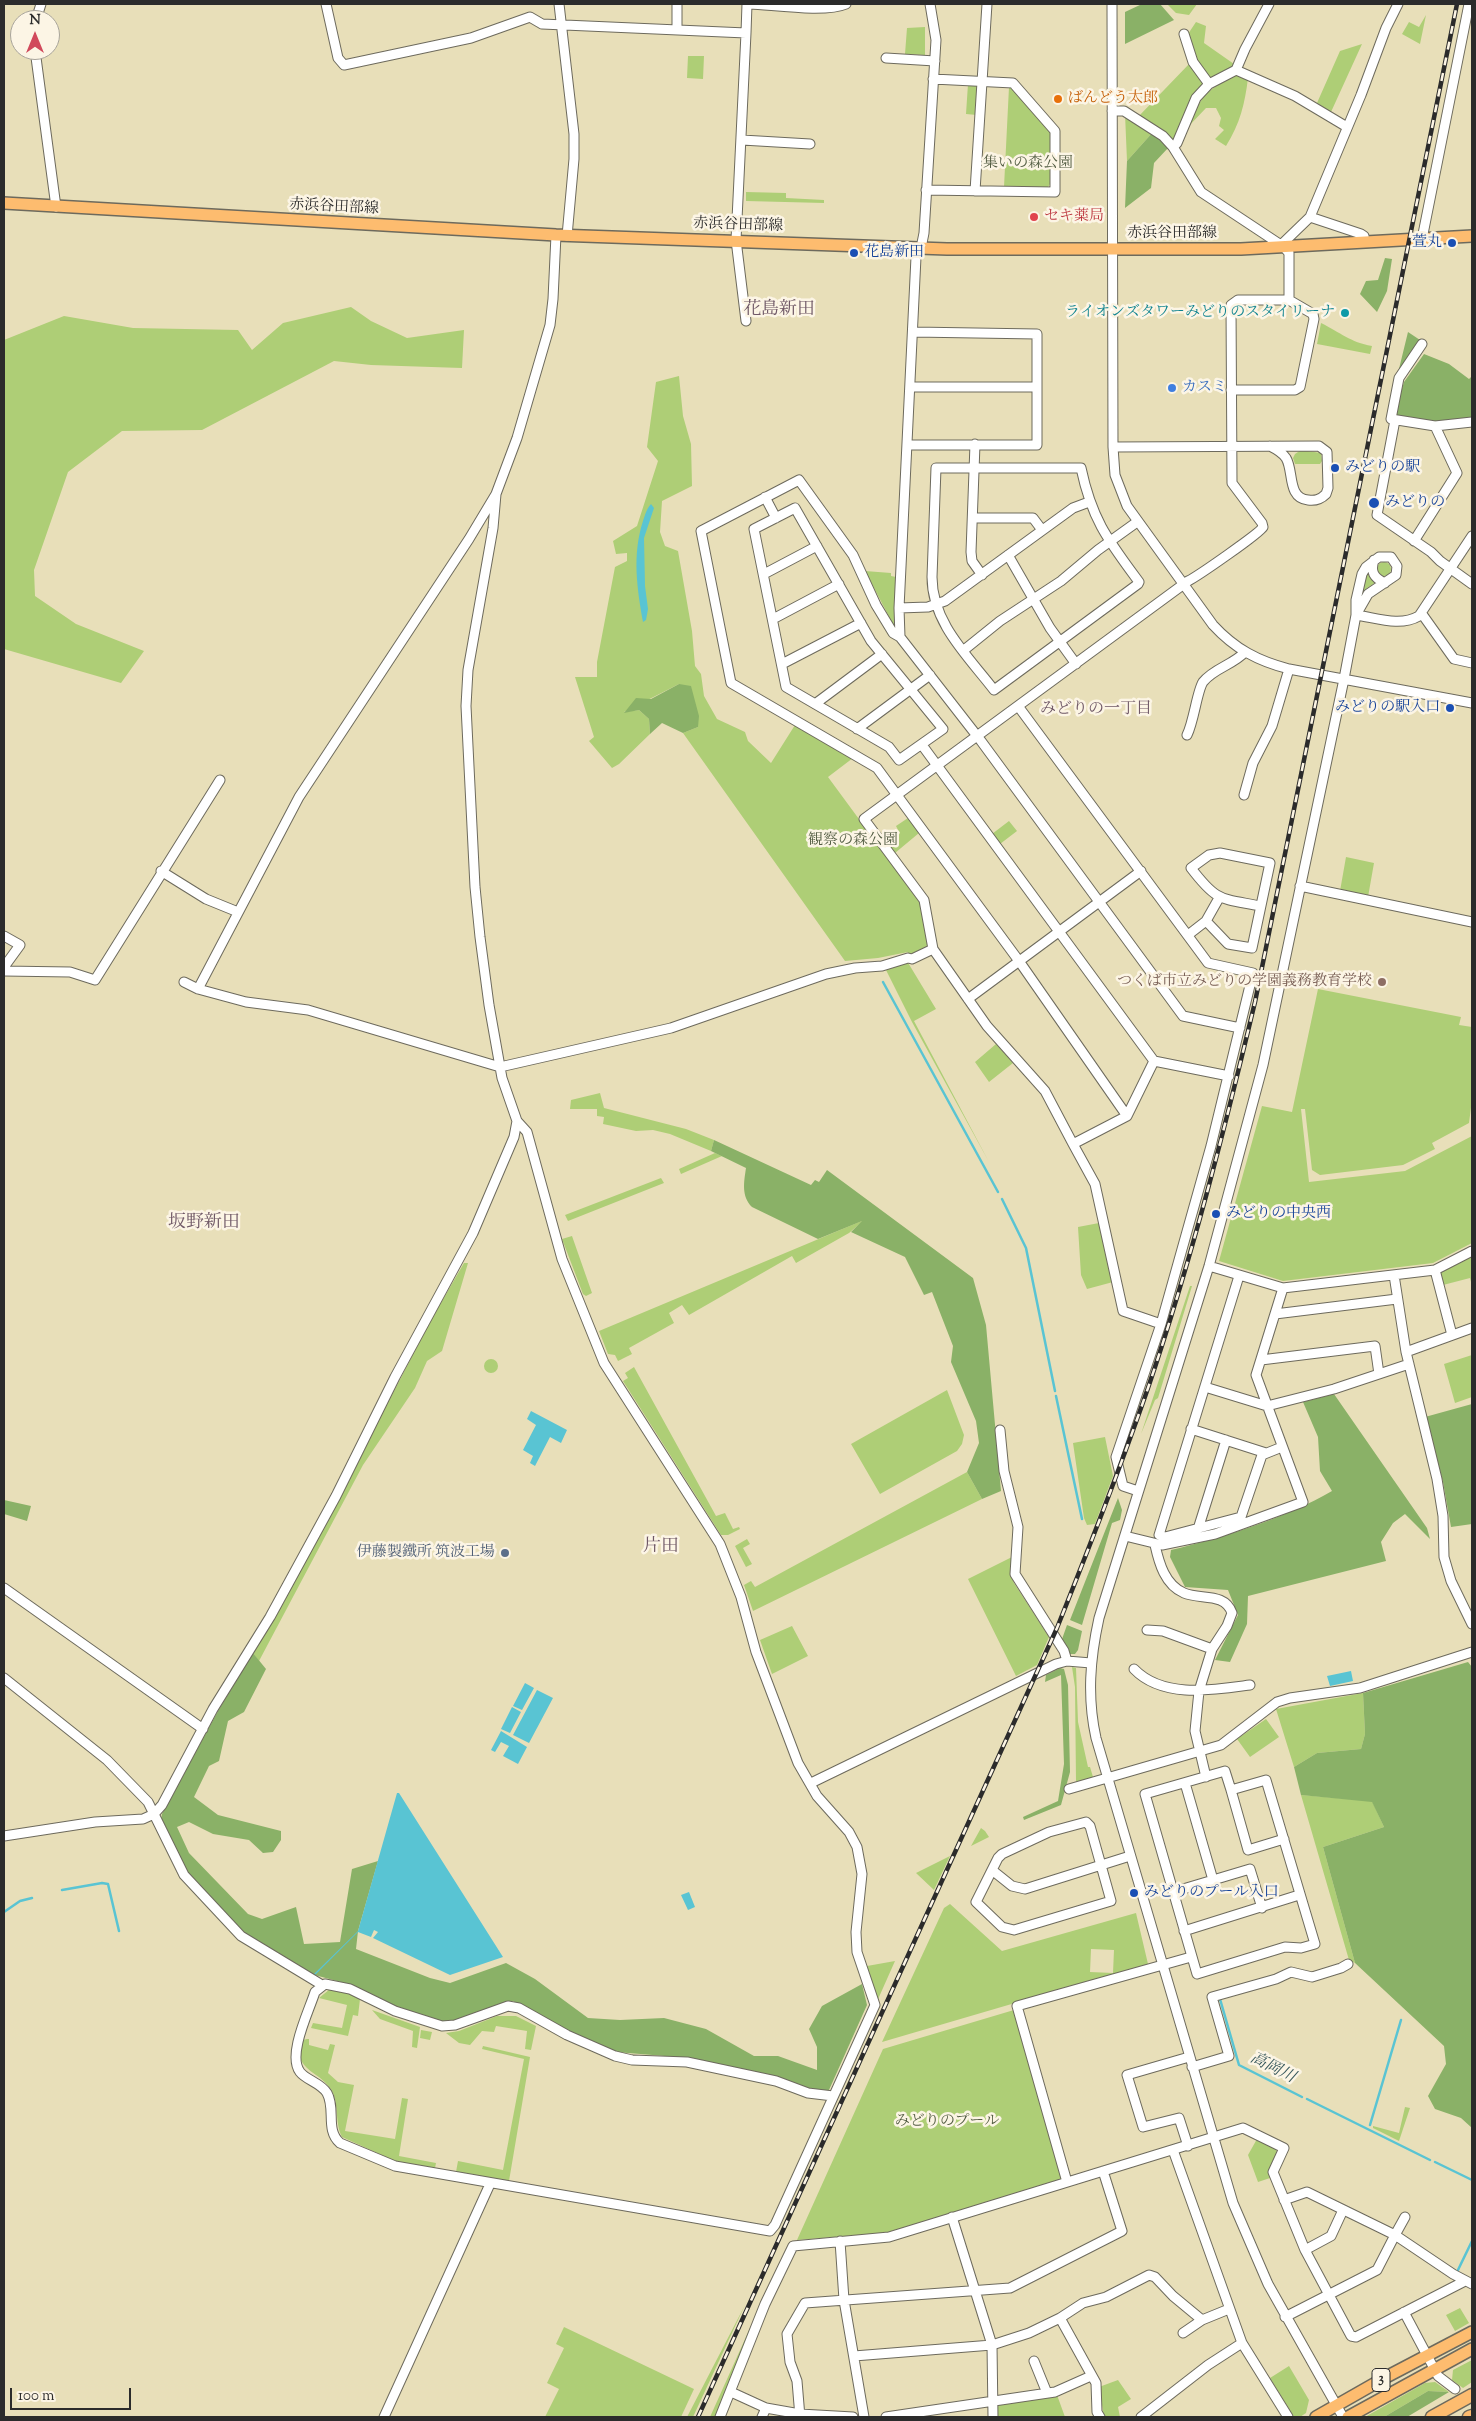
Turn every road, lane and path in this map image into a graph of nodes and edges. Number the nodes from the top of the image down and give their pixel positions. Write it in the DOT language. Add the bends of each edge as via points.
graph roads {
  1 [pos="326,4"];
  2 [pos="559,4"];
  3 [pos="677,4"];
  4 [pos="749,4"];
  5 [pos="846,4"];
  6 [pos="930,4"];
  7 [pos="987,4"];
  8 [pos="1112,4"];
  9 [pos="1269,4"];
  10 [pos="1398,4"];
  11 [pos="1469,4"];
  12 [pos="561,24"];
  13 [pos="677,30"];
  14 [pos="746,33"];
  15 [pos="1184,34"];
  16 [pos="886,58"];
  17 [pos="36,60"];
  18 [pos="934,61"];
  19 [pos="1236,70"];
  20 [pos="933,79"];
  21 [pos="982,81"];
  22 [pos="1209,84"];
  23 [pos="1112,111"];
  24 [pos="1347,127"];
  25 [pos="742,140"];
  26 [pos="810,144"];
  27 [pos="1173,147"];
  28 [pos="926,190"];
  29 [pos="974,191"];
  30 [pos="4,204"];
  31 [pos="56,207"];
  32 [pos="1310,217"];
  33 [pos="561,236"];
  34 [pos="1472,236"];
  35 [pos="1422,239"];
  36 [pos="736,240"];
  37 [pos="1365,242"];
  38 [pos="1282,246"];
  39 [pos="921,248"];
  40 [pos="1112,250"];
  41 [pos="1290,300"];
  42 [pos="746,321"];
  43 [pos="914,332"];
  44 [pos="1422,344"];
  45 [pos="910,387"];
  46 [pos="1036,387"];
  47 [pos="1231,390"];
  48 [pos="1395,420"];
  49 [pos="1472,422"];
  50 [pos="1435,426"];
  51 [pos="975,444"];
  52 [pos="908,445"];
  53 [pos="1232,446"];
  54 [pos="1270,446"];
  55 [pos="1298,446"];
  56 [pos="1113,447"];
  57 [pos="1287,459"];
  58 [pos="974,469"];
  59 [pos="496,494"];
  60 [pos="765,497"];
  61 [pos="1089,502"];
  62 [pos="776,518"];
  63 [pos="973,518"];
  64 [pos="1137,522"];
  65 [pos="1042,530"];
  66 [pos="1472,536"];
  67 [pos="1109,541"];
  68 [pos="1414,541"];
  69 [pos="817,546"];
  70 [pos="1008,555"];
  71 [pos="1374,560"];
  72 [pos="1451,570"];
  73 [pos="764,574"];
  74 [pos="982,575"];
  75 [pos="1385,583"];
  76 [pos="838,584"];
  77 [pos="1472,584"];
  78 [pos="1184,585"];
  79 [pos="1034,598"];
  80 [pos="936,605"];
  81 [pos="899,608"];
  82 [pos="1356,614"];
  83 [pos="1422,614"];
  84 [pos="773,619"];
  85 [pos="861,623"];
  86 [pos="900,637"];
  87 [pos="1060,642"];
  88 [pos="964,650"];
  89 [pos="1245,652"];
  90 [pos="882,654"];
  91 [pos="1472,663"];
  92 [pos="782,664"];
  93 [pos="1076,664"];
  94 [pos="1289,669"];
  95 [pos="930,675"];
  96 [pos="1344,679"];
  97 [pos="910,689"];
  98 [pos="1472,703"];
  99 [pos="815,704"];
  100 [pos="1018,706"];
  101 [pos="858,728"];
  102 [pos="1187,735"];
  103 [pos="978,736"];
  104 [pos="922,745"];
  105 [pos="937,766"];
  106 [pos="220,780"];
  107 [pos="897,795"];
  108 [pos="1244,795"];
  109 [pos="161,871"];
  110 [pos="1141,871"];
  111 [pos="1300,886"];
  112 [pos="1219,898"];
  113 [pos="1099,902"];
  114 [pos="1260,906"];
  115 [pos="238,912"];
  116 [pos="1206,921"];
  117 [pos="1472,922"];
  118 [pos="1059,932"];
  119 [pos="1188,935"];
  120 [pos="4,936"];
  121 [pos="933,949"];
  122 [pos="1019,961"];
  123 [pos="4,969"];
  124 [pos="184,982"];
  125 [pos="198,990"];
  126 [pos="968,999"];
  127 [pos="1240,1028"];
  128 [pos="1154,1061"];
  129 [pos="500,1067"];
  130 [pos="1229,1076"];
  131 [pos="1127,1116"];
  132 [pos="517,1121"];
  133 [pos="1074,1144"];
  134 [pos="1472,1251"];
  135 [pos="1209,1266"];
  136 [pos="1435,1270"];
  137 [pos="1394,1275"];
  138 [pos="1239,1276"];
  139 [pos="1283,1288"];
  140 [pos="1397,1299"];
  141 [pos="1275,1314"];
  142 [pos="1161,1324"];
  143 [pos="1472,1328"];
  144 [pos="1452,1335"];
  145 [pos="1406,1352"];
  146 [pos="1261,1360"];
  147 [pos="1409,1364"];
  148 [pos="1379,1374"];
  149 [pos="1205,1387"];
  150 [pos="1267,1406"];
  151 [pos="1191,1429"];
  152 [pos="1000,1430"];
  153 [pos="1226,1440"];
  154 [pos="1282,1447"];
  155 [pos="1266,1453"];
  156 [pos="1138,1491"];
  157 [pos="1198,1530"];
  158 [pos="1125,1536"];
  159 [pos="1154,1545"];
  160 [pos="4,1588"];
  161 [pos="1472,1624"];
  162 [pos="1147,1630"];
  163 [pos="1212,1649"];
  164 [pos="1472,1652"];
  165 [pos="1066,1660"];
  166 [pos="1091,1663"];
  167 [pos="1134,1669"];
  168 [pos="4,1678"];
  169 [pos="1250,1685"];
  170 [pos="1200,1691"];
  171 [pos="203,1729"];
  172 [pos="1200,1752"];
  173 [pos="1206,1776"];
  174 [pos="1107,1778"];
  175 [pos="810,1783"];
  176 [pos="1185,1783"];
  177 [pos="1069,1789"];
  178 [pos="1230,1790"];
  179 [pos="154,1814"];
  180 [pos="4,1836"];
  181 [pos="1284,1839"];
  182 [pos="1130,1856"];
  183 [pos="1101,1864"];
  184 [pos="992,1870"];
  185 [pos="1213,1880"];
  186 [pos="1173,1892"];
  187 [pos="1299,1896"];
  188 [pos="1262,1908"];
  189 [pos="1184,1931"];
  190 [pos="1191,1957"];
  191 [pos="1348,1964"];
  192 [pos="1162,1966"];
  193 [pos="322,1985"];
  194 [pos="1189,2057"];
  195 [pos="1192,2067"];
  196 [pos="833,2096"];
  197 [pos="1212,2138"];
  198 [pos="1188,2146"];
  199 [pos="1173,2150"];
  200 [pos="1103,2171"];
  201 [pos="1067,2182"];
  202 [pos="490,2184"];
  203 [pos="1284,2200"];
  204 [pos="1343,2210"];
  205 [pos="952,2217"];
  206 [pos="1405,2217"];
  207 [pos="1395,2235"];
  208 [pos="840,2241"];
  209 [pos="1305,2250"];
  210 [pos="1469,2283"];
  211 [pos="975,2290"];
  212 [pos="1327,2295"];
  213 [pos="844,2300"];
  214 [pos="1229,2309"];
  215 [pos="1404,2312"];
  216 [pos="1285,2317"];
  217 [pos="1060,2318"];
  218 [pos="1202,2320"];
  219 [pos="1472,2332"];
  220 [pos="1183,2333"];
  221 [pos="1242,2343"];
  222 [pos="992,2345"];
  223 [pos="1472,2349"];
  224 [pos="854,2356"];
  225 [pos="1426,2356"];
  226 [pos="1034,2361"];
  227 [pos="1434,2369"];
  228 [pos="1091,2376"];
  229 [pos="1455,2389"];
  230 [pos="731,2392"];
  231 [pos="1046,2393"];
  232 [pos="1472,2395"];
  233 [pos="992,2400"];
  234 [pos="1336,2405"];
  235 [pos="766,2408"];
  236 [pos="800,2416"];
  237 [pos="384,2417"];
  238 [pos="720,2417"];
  239 [pos="762,2417"];
  240 [pos="853,2417"];
  241 [pos="864,2417"];
  242 [pos="886,2417"];
  243 [pos="993,2417"];
  244 [pos="1100,2417"];
  245 [pos="1141,2417"];
  246 [pos="1288,2417"];
  247 [pos="1316,2417"];
  248 [pos="1343,2417"];
  249 [pos="1348,2417"];
  250 [pos="1432,2417"];
  1 -- 12 [label="street" via="338,58 344,65 471,38 530,17 542,24"];
  2 -- 12 [label="street"];
  3 -- 13 [label="street"];
  4 -- 5 [label="street" via="809,8"];
  4 -- 14 [label="street"];
  6 -- 18 [label="street" via="935,29"];
  7 -- 21 [label="street"];
  8 -- 23 [label="street"];
  9 -- 19 [label="street" via="1244,48"];
  10 -- 24 [label="street"];
  11 -- 35 [label="street"];
  12 -- 13 [label="street"];
  12 -- 33 [label="street" via="574,159"];
  13 -- 14 [label="street"];
  14 -- 25 [label="street"];
  15 -- 22 [label="street" via="1193,62"];
  16 -- 18 [label="street"];
  17 -- 31 [label="street"];
  18 -- 20 [label="street"];
  19 -- 22 [label="street"];
  19 -- 24 [label="street" via="1295,96"];
  20 -- 21 [label="street"];
  20 -- 28 [label="street"];
  21 -- 29 [label="street"];
  21 -- 29 [label="street" via="1013,83 1055,131 1055,192"];
  22 -- 27 [label="street" via="1196,98"];
  23 -- 27 [label="street" via="1124,111"];
  23 -- 40 [label="street"];
  24 -- 32 [label="street"];
  25 -- 26 [label="street"];
  25 -- 36 [label="street"];
  27 -- 38 [label="street" via="1201,192"];
  28 -- 29 [label="street"];
  28 -- 39 [label="street"];
  30 -- 31 [label="main road, 赤浜谷田部線"];
  31 -- 33 [label="main road, 赤浜谷田部線"];
  32 -- 37 [label="street" via="1361,234"];
  32 -- 38 [label="street"];
  33 -- 36 [label="main road, 赤浜谷田部線"];
  33 -- 59 [label="street" via="550,325 517,438"];
  34 -- 35 [label="main road, 赤浜谷田部線"];
  35 -- 37 [label="main road, 赤浜谷田部線"];
  36 -- 39 [label="main road, 赤浜谷田部線"];
  36 -- 42 [label="street"];
  37 -- 38 [label="main road, 赤浜谷田部線"];
  38 -- 40 [label="main road, 赤浜谷田部線"];
  38 -- 41 [label="street" via="1289,253"];
  39 -- 40 [label="main road, 赤浜谷田部線"];
  39 -- 43 [label="street" via="916,257"];
  40 -- 56 [label="street"];
  41 -- 47 [label="street" via="1232,302"];
  41 -- 47 [label="street" via="1313,314 1314,319 1300,387 1295,390"];
  43 -- 45 [label="street"];
  43 -- 46 [label="street" via="1037,334"];
  44 -- 48 [label="street" via="1399,378 1390,417"];
  45 -- 46 [label="street"];
  45 -- 52 [label="street"];
  46 -- 51 [label="street" via="1036,445"];
  47 -- 53 [label="street"];
  48 -- 50 [label="street"];
  48 -- 68 [label="street" via="1376,513"];
  49 -- 50 [label="street"];
  50 -- 68 [label="street" via="1457,473"];
  51 -- 52 [label="street"];
  51 -- 58 [label="street"];
  52 -- 81 [label="street"];
  53 -- 54 [label="street"];
  53 -- 56 [label="street"];
  53 -- 78 [label="street" via="1232,483 1263,527"];
  54 -- 55 [label="street"];
  54 -- 57 [label="street"];
  55 -- 57 [label="street"];
  55 -- 57 [label="street" via="1319,446 1327,452 1326,494 1313,500 1303,500 1296,495"];
  56 -- 64 [label="street" via="1119,488"];
  58 -- 61 [label="street" via="1081,468"];
  58 -- 63 [label="street"];
  58 -- 80 [label="street" via="936,468 932,577"];
  59 -- 115 [label="street" via="299,797"];
  59 -- 129 [label="street" via="468,670 466,706 475,887"];
  60 -- 62 [label="street"];
  60 -- 86 [label="street" via="799,480 853,555 876,605 893,633"];
  60 -- 107 [label="street" via="701,531 730,683 877,768"];
  61 -- 65 [label="street" via="1073,508"];
  61 -- 67 [label="street"];
  62 -- 69 [label="street" via="795,508"];
  62 -- 73 [label="street" via="754,529"];
  63 -- 65 [label="street" via="1033,518"];
  63 -- 74 [label="street" via="971,558"];
  64 -- 67 [label="street"];
  64 -- 78 [label="street"];
  65 -- 70 [label="street"];
  66 -- 72 [label="street"];
  67 -- 79 [label="street" via="1061,581"];
  67 -- 87 [label="street" via="1139,582"];
  68 -- 72 [label="street"];
  69 -- 73 [label="street"];
  69 -- 76 [label="street"];
  70 -- 74 [label="street"];
  70 -- 79 [label="street"];
  71 -- 75 [label="street" via="1373,573"];
  71 -- 75 [label="street" via="1388,556 1395,561 1396,575"];
  71 -- 82 [label="street" via="1362,574"];
  72 -- 77 [label="street"];
  72 -- 83 [label="street"];
  73 -- 84 [label="street"];
  74 -- 80 [label="street"];
  75 -- 82 [label="street" via="1368,594"];
  76 -- 84 [label="street"];
  76 -- 85 [label="street"];
  78 -- 89 [label="street" via="1220,632"];
  78 -- 93 [label="street"];
  79 -- 87 [label="street"];
  79 -- 88 [label="street"];
  80 -- 81 [label="street"];
  80 -- 88 [label="street" via="942,623"];
  81 -- 86 [label="street"];
  82 -- 83 [label="street" via="1401,622"];
  82 -- 96 [label="street"];
  83 -- 91 [label="street" via="1454,659"];
  84 -- 92 [label="street"];
  85 -- 90 [label="street"];
  85 -- 92 [label="street"];
  86 -- 95 [label="street"];
  87 -- 88 [label="street" via="994,690"];
  87 -- 93 [label="street"];
  89 -- 94 [label="street" via="1260,661"];
  89 -- 102 [label="street" via="1237,661 1220,668 1202,683"];
  90 -- 97 [label="street"];
  90 -- 99 [label="street"];
  92 -- 99 [label="street" via="786,687"];
  93 -- 100 [label="street"];
  94 -- 96 [label="street"];
  94 -- 108 [label="street" via="1272,726 1252,763"];
  95 -- 97 [label="street"];
  95 -- 103 [label="street"];
  96 -- 98 [label="street"];
  96 -- 111 [label="street"];
  97 -- 101 [label="street"];
  97 -- 104 [label="street" via="943,728"];
  99 -- 101 [label="street"];
  100 -- 103 [label="street"];
  100 -- 110 [label="street"];
  101 -- 104 [label="street" via="889,746 899,760"];
  103 -- 105 [label="street"];
  103 -- 113 [label="street"];
  104 -- 105 [label="street"];
  105 -- 107 [label="street"];
  105 -- 118 [label="street"];
  106 -- 109 [label="street"];
  107 -- 121 [label="street" via="864,818 924,900"];
  107 -- 122 [label="street"];
  109 -- 115 [label="street" via="206,899"];
  109 -- 123 [label="street" via="95,980 70,972"];
  110 -- 113 [label="street"];
  110 -- 119 [label="street"];
  111 -- 117 [label="street"];
  111 -- 135 [label="street" via="1263,1065"];
  112 -- 114 [label="street"];
  112 -- 114 [label="street" via="1209,891 1191,868 1209,855 1220,853 1270,863"];
  112 -- 116 [label="street"];
  113 -- 118 [label="street"];
  113 -- 127 [label="street" via="1183,1016"];
  114 -- 116 [label="street" via="1252,948 1228,944"];
  115 -- 125 [label="street"];
  116 -- 119 [label="street"];
  118 -- 122 [label="street"];
  118 -- 128 [label="street"];
  119 -- 127 [label="street" via="1208,963 1253,973"];
  120 -- 123 [label="street" via="20,945"];
  121 -- 126 [label="street"];
  121 -- 129 [label="street" via="912,959 826,974 671,1028"];
  122 -- 126 [label="street"];
  122 -- 131 [label="street"];
  124 -- 125 [label="street"];
  125 -- 129 [label="street" via="246,1002 308,1010"];
  126 -- 133 [label="street" via="986,1026 1045,1091"];
  127 -- 130 [label="street"];
  128 -- 130 [label="street"];
  128 -- 131 [label="street"];
  129 -- 132 [label="street"];
  130 -- 142 [label="street"];
  131 -- 133 [label="street"];
  132 -- 171 [label="street" via="511,1145 473,1233 270,1617"];
  132 -- 175 [label="street" via="526,1132 562,1259 604,1363 720,1544 742,1597 756,1652 798,1762"];
  133 -- 142 [label="street" via="1095,1184 1123,1311"];
  134 -- 136 [label="street"];
  135 -- 138 [label="street"];
  135 -- 156 [label="street"];
  136 -- 137 [label="street"];
  136 -- 144 [label="street"];
  137 -- 139 [label="street"];
  137 -- 140 [label="street"];
  138 -- 139 [label="street"];
  138 -- 149 [label="street"];
  139 -- 141 [label="street"];
  140 -- 141 [label="street"];
  140 -- 145 [label="street"];
  141 -- 146 [label="street"];
  142 -- 156 [label="street" via="1116,1457 1122,1486"];
  143 -- 144 [label="street"];
  144 -- 145 [label="street"];
  145 -- 147 [label="street"];
  146 -- 148 [label="street" via="1375,1346"];
  146 -- 150 [label="street" via="1256,1375"];
  147 -- 148 [label="street"];
  147 -- 161 [label="street" via="1437,1479 1443,1516 1444,1557"];
  148 -- 150 [label="street"];
  149 -- 150 [label="street"];
  149 -- 151 [label="street"];
  150 -- 154 [label="street"];
  151 -- 153 [label="street"];
  151 -- 157 [label="street" via="1159,1535 1165,1537"];
  152 -- 165 [label="street" via="1004,1471 1018,1527 1015,1574 1064,1651"];
  153 -- 155 [label="street"];
  153 -- 157 [label="street"];
  154 -- 155 [label="street"];
  154 -- 159 [label="street" via="1303,1502 1215,1534"];
  155 -- 157 [label="street" via="1262,1455 1241,1518"];
  156 -- 158 [label="street"];
  158 -- 159 [label="street"];
  158 -- 166 [label="street" via="1099,1618"];
  159 -- 163 [label="street" via="1162,1572 1174,1586 1184,1594 1222,1601 1230,1609 1231,1619"];
  160 -- 171 [label="street"];
  162 -- 163 [label="street" via="1170,1634"];
  163 -- 170 [label="street"];
  164 -- 172 [label="street" via="1360,1688 1277,1702 1221,1745"];
  165 -- 166 [label="street"];
  165 -- 175 [label="street"];
  166 -- 174 [label="street" via="1093,1724"];
  167 -- 170 [label="street" via="1150,1680"];
  168 -- 179 [label="street" via="107,1760 148,1802"];
  169 -- 170 [label="street"];
  170 -- 172 [label="street" via="1195,1725"];
  171 -- 179 [label="street"];
  172 -- 173 [label="street"];
  172 -- 174 [label="street"];
  173 -- 176 [label="street"];
  173 -- 178 [label="street" via="1225,1771"];
  174 -- 177 [label="street"];
  174 -- 182 [label="street"];
  175 -- 196 [label="street" via="817,1796 849,1832 860,1857 862,1874 857,1952 875,2005"];
  176 -- 185 [label="street"];
  176 -- 186 [label="street" via="1145,1794"];
  178 -- 181 [label="street" via="1266,1780"];
  178 -- 181 [label="street" via="1248,1850"];
  179 -- 180 [label="street" via="143,1819 95,1822"];
  179 -- 193 [label="street" via="184,1875 202,1898 241,1936"];
  181 -- 187 [label="street"];
  182 -- 183 [label="street"];
  182 -- 192 [label="street"];
  183 -- 184 [label="street" via="1025,1889 1012,1886"];
  183 -- 184 [label="street" via="1086,1822 1049,1832 1002,1854"];
  183 -- 184 [label="street" via="1111,1901 1014,1930 1002,1927 976,1902"];
  185 -- 186 [label="street"];
  185 -- 188 [label="street" via="1250,1869"];
  186 -- 189 [label="street"];
  187 -- 188 [label="street"];
  187 -- 190 [label="street" via="1315,1944 1301,1948 1285,1947 1197,1974"];
  188 -- 189 [label="street"];
  189 -- 190 [label="street"];
  190 -- 192 [label="street"];
  191 -- 195 [label="street" via="1312,1977 1291,1972 1212,1997 1229,2056"];
  192 -- 194 [label="street"];
  192 -- 201 [label="street" via="1017,2006"];
  193 -- 196 [label="street" via="350,1989 395,2011 442,2026 455,2025 508,2006 519,2008 567,2035 615,2056 632,2060 687,2062 776,2081 808,2093"];
  193 -- 202 [label="street" via="315,1992 294,2053 295,2065 326,2092 335,2138 395,2166"];
  194 -- 195 [label="street"];
  194 -- 198 [label="street" via="1127,2075 1143,2128 1179,2118"];
  195 -- 197 [label="street"];
  196 -- 202 [label="street" via="770,2231"];
  197 -- 198 [label="street"];
  197 -- 203 [label="street" via="1243,2128 1284,2148 1273,2172"];
  197 -- 216 [label="street" via="1239,2218"];
  198 -- 199 [label="street"];
  199 -- 200 [label="street"];
  199 -- 214 [label="street"];
  200 -- 201 [label="street"];
  200 -- 211 [label="street" via="1122,2231 1010,2288"];
  201 -- 205 [label="street"];
  202 -- 237 [label="street"];
  203 -- 204 [label="street" via="1307,2192"];
  203 -- 209 [label="street"];
  204 -- 207 [label="street"];
  204 -- 209 [label="street" via="1331,2236"];
  205 -- 208 [label="street" via="889,2237"];
  205 -- 211 [label="street"];
  206 -- 207 [label="street"];
  207 -- 210 [label="street"];
  207 -- 212 [label="street" via="1377,2270"];
  208 -- 213 [label="street"];
  208 -- 230 [label="street" via="793,2246 765,2304"];
  209 -- 212 [label="street"];
  210 -- 215 [label="street"];
  211 -- 213 [label="street"];
  211 -- 222 [label="street"];
  212 -- 215 [label="street" via="1351,2336 1356,2337"];
  212 -- 216 [label="street"];
  213 -- 224 [label="street"];
  213 -- 236 [label="street" via="805,2303 787,2334 790,2362 797,2381"];
  214 -- 218 [label="street"];
  214 -- 221 [label="street"];
  215 -- 225 [label="street"];
  216 -- 234 [label="street"];
  217 -- 218 [label="street" via="1083,2303 1106,2297 1149,2275"];
  217 -- 222 [label="street" via="1029,2333"];
  217 -- 228 [label="street"];
  218 -- 220 [label="street"];
  219 -- 225 [label="main road, 3"];
  221 -- 245 [label="street"];
  221 -- 246 [label="street"];
  222 -- 224 [label="street"];
  222 -- 233 [label="street"];
  223 -- 227 [label="main road, 3"];
  224 -- 241 [label="street"];
  225 -- 227 [label="street"];
  225 -- 234 [label="main road, 3"];
  226 -- 231 [label="street"];
  227 -- 229 [label="street"];
  227 -- 249 [label="main road, 3"];
  228 -- 231 [label="street"];
  228 -- 244 [label="street" via="1096,2383"];
  230 -- 235 [label="street"];
  230 -- 238 [label="street"];
  231 -- 233 [label="street"];
  232 -- 250 [label="highway"];
  233 -- 242 [label="street"];
  233 -- 243 [label="street"];
  234 -- 247 [label="main road, 3"];
  234 -- 248 [label="street"];
  235 -- 236 [label="street"];
  235 -- 239 [label="street"];
  236 -- 240 [label="street"];
}
